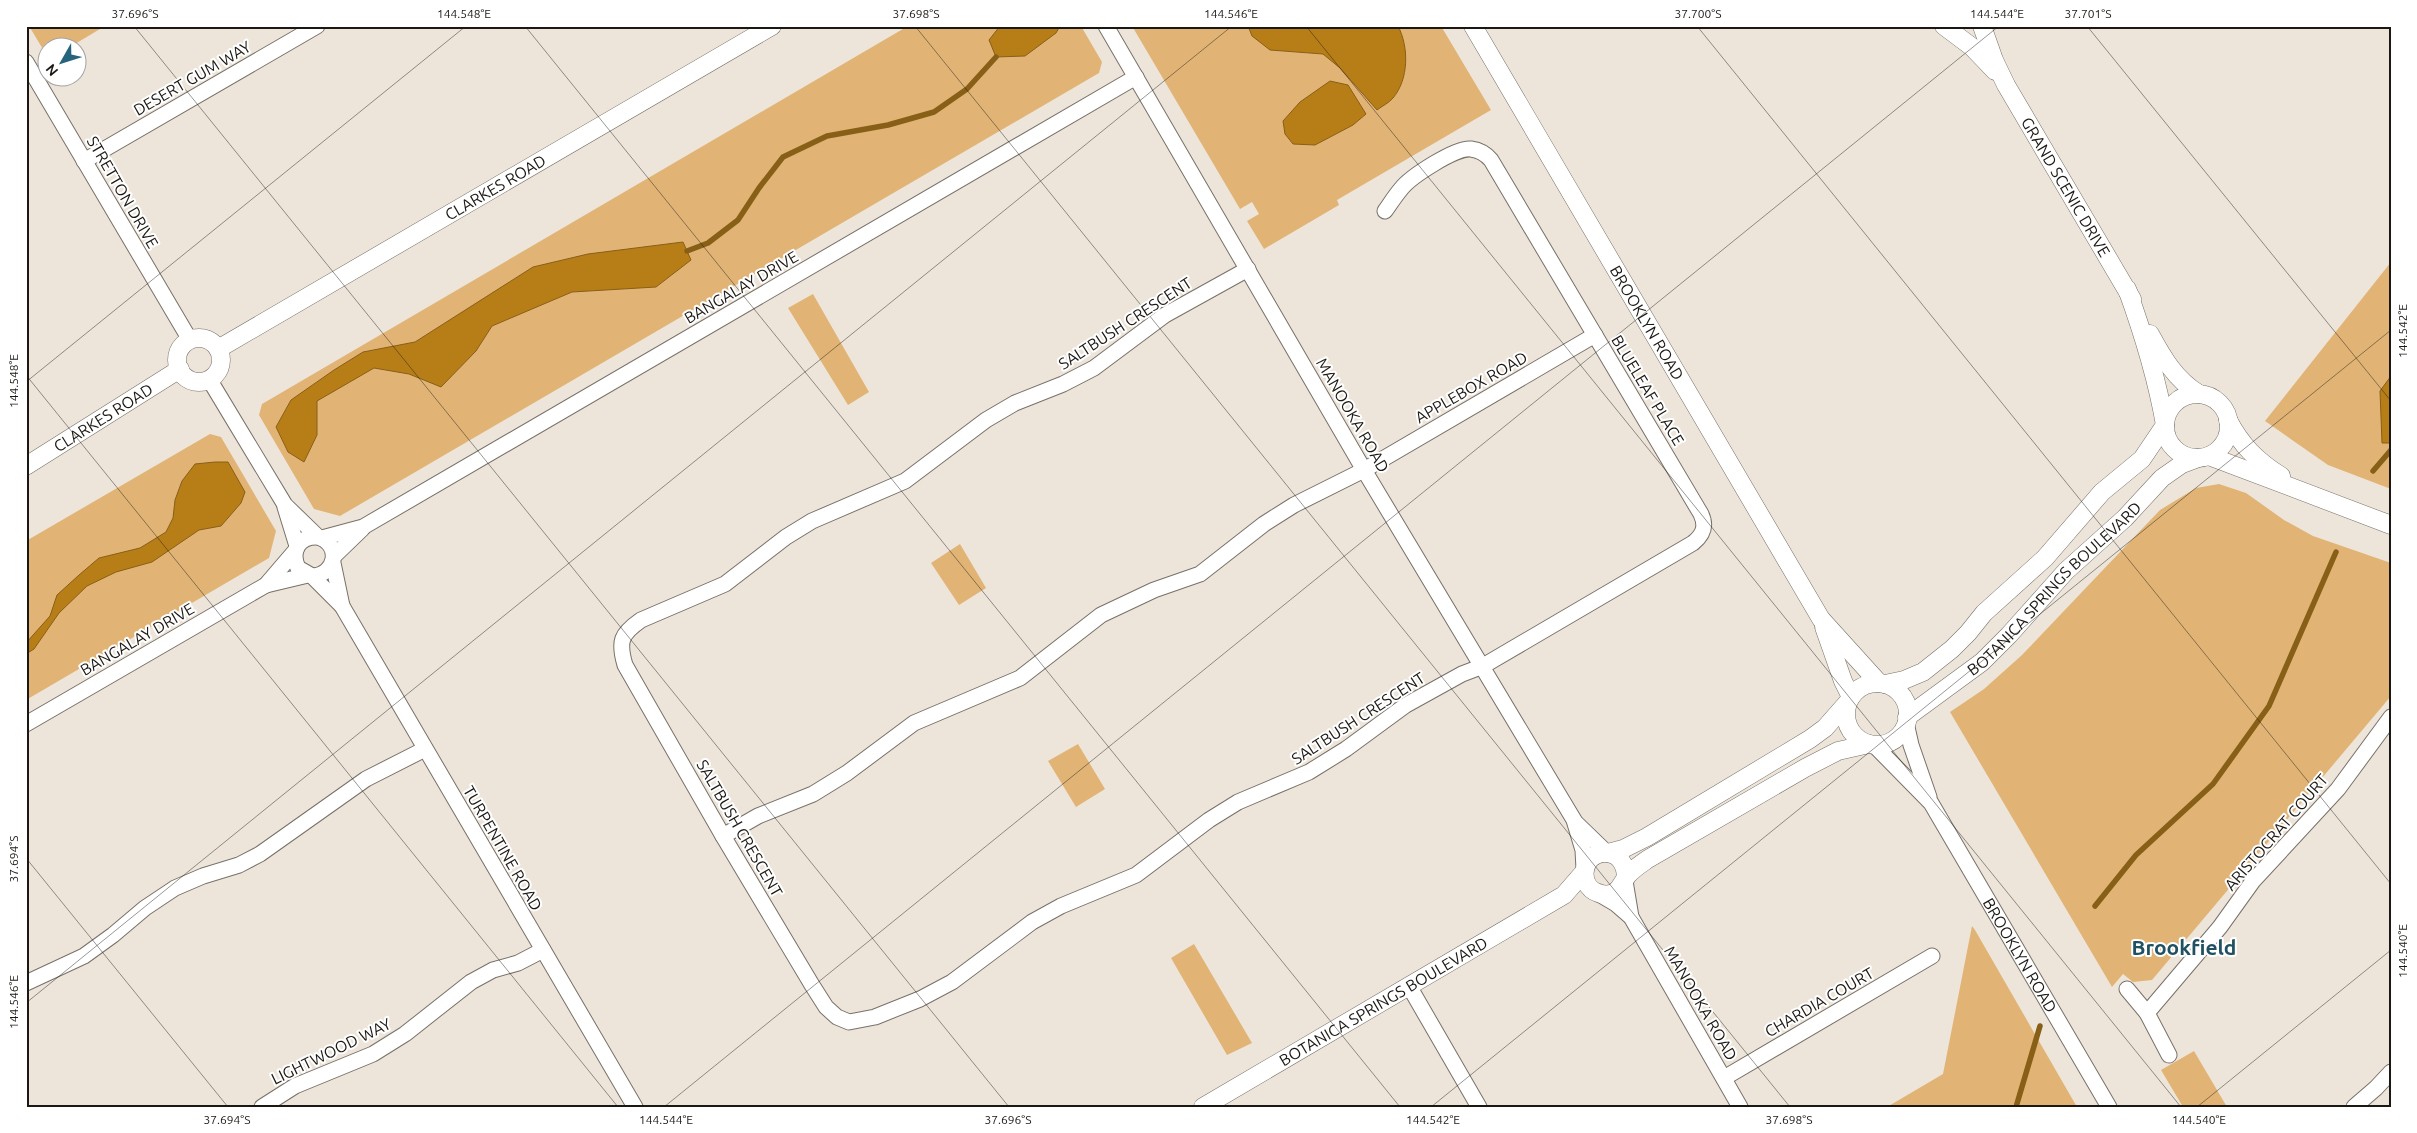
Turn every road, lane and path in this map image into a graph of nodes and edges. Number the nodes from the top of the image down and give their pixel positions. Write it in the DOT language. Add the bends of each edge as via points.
graph roads {
  1 [pos="317,26"];
  2 [pos="772,26"];
  3 [pos="1106,26"];
  4 [pos="1473,26"];
  5 [pos="1944,26"];
  6 [pos="1982,26"];
  7 [pos="26,62"];
  8 [pos="1136,77"];
  9 [pos="2006,85"];
  10 [pos="84,161"];
  11 [pos="1385,212"];
  12 [pos="1248,269"];
  13 [pos="2127,289"];
  14 [pos="1595,335"];
  15 [pos="190,340"];
  16 [pos="218,349"];
  17 [pos="180,369"];
  18 [pos="209,380"];
  19 [pos="2199,394"];
  20 [pos="2228,420"];
  21 [pos="2165,425"];
  22 [pos="2204,457"];
  23 [pos="26,466"];
  24 [pos="1364,470"];
  25 [pos="2318,498"];
  26 [pos="285,505"];
  27 [pos="2391,525"];
  28 [pos="363,527"];
  29 [pos="320,538"];
  30 [pos="296,548"];
  31 [pos="333,560"];
  32 [pos="310,576"];
  33 [pos="266,585"];
  34 [pos="342,606"];
  35 [pos="1821,619"];
  36 [pos="1483,666"];
  37 [pos="1882,683"];
  38 [pos="1849,700"];
  39 [pos="2391,717"];
  40 [pos="1907,720"];
  41 [pos="26,724"];
  42 [pos="1871,744"];
  43 [pos="425,749"];
  44 [pos="1930,803"];
  45 [pos="1574,820"];
  46 [pos="723,836"];
  47 [pos="1607,853"];
  48 [pos="1584,870"];
  49 [pos="1626,879"];
  50 [pos="1598,893"];
  51 [pos="1564,895"];
  52 [pos="1631,917"];
  53 [pos="543,950"];
  54 [pos="1932,956"];
  55 [pos="26,983"];
  56 [pos="1409,986"];
  57 [pos="2127,988"];
  58 [pos="2146,1013"];
  59 [pos="2169,1055"];
  60 [pos="2391,1072"];
  61 [pos="1724,1078"];
  62 [pos="262,1107"];
  63 [pos="636,1107"];
  64 [pos="1203,1107"];
  65 [pos="1480,1107"];
  66 [pos="1740,1107"];
  67 [pos="2109,1107"];
  68 [pos="2354,1107"];
  1 -- 10 [label="street, DESERT GUM WAY"];
  2 -- 16 [label="street, CLARKES ROAD"];
  3 -- 8 [label="street, MANOOKA ROAD"];
  4 -- 35 [label="street, BROOKLYN ROAD"];
  5 -- 9 [label="street, GRAND SCENIC DRIVE" via="1972,47"];
  6 -- 9 [label="street, GRAND SCENIC DRIVE"];
  7 -- 10 [label="street, STRETTON DRIVE"];
  8 -- 12 [label="street, MANOOKA ROAD"];
  8 -- 28 [label="street, BANGALAY DRIVE"];
  9 -- 13 [label="street, GRAND SCENIC DRIVE"];
  10 -- 15 [label="street, STRETTON DRIVE"];
  11 -- 14 [label="street, BLUELEAF PLACE" via="1412,178 1469,149 1485,154 1492,160"];
  12 -- 24 [label="street, MANOOKA ROAD"];
  12 -- 46 [label="street, SALTBUSH CRESCENT" via="1165,315 1094,368 986,420 905,481 812,521 725,584 641,620 630,628 620,649 625,665"];
  13 -- 19 [label="street, GRAND SCENIC DRIVE" via="2164,360 2183,384"];
  13 -- 21 [label="street, GRAND SCENIC DRIVE" via="2160,395"];
  14 -- 24 [label="street, APPLEBOX ROAD"];
  14 -- 36 [label="street, BLUELEAF PLACE" via="1701,514 1704,530 1693,544"];
  15 -- 16 [label="street" via="202,338"];
  15 -- 17 [label="street" via="180,350"];
  16 -- 18 [label="street" via="221,363 215,376"];
  17 -- 18 [label="street" via="189,379"];
  17 -- 23 [label="street, CLARKES ROAD"];
  18 -- 26 [label="street"];
  19 -- 20 [label="street, GRAND SCENIC DRIVE" via="2218,402"];
  19 -- 21 [label="street" via="2180,399 2167,415"];
  20 -- 22 [label="street" via="2229,431 2225,441 2218,450"];
  20 -- 25 [label="street, GRAND SCENIC DRIVE" via="2238,439 2259,461"];
  21 -- 22 [label="street, GRAND SCENIC DRIVE" via="2166,435 2178,452 2187,457"];
  21 -- 37 [label="street, BOTANICA SPRINGS BOULEVARD" via="2142,459 2102,492 2045,558 1984,612 1952,649 1923,672 1904,680"];
  22 -- 25 [label="street, GRAND SCENIC DRIVE"];
  22 -- 40 [label="street, BOTANICA SPRINGS BOULEVARD" via="2182,464 2162,478 2125,518 2066,571 1982,662"];
  24 -- 36 [label="street, MANOOKA ROAD"];
  24 -- 46 [label="street, APPLEBOX ROAD" via="1264,524 1200,574 1154,590 1102,615 1020,678 914,722 847,773 813,794 758,816"];
  25 -- 27 [label="street, GRAND SCENIC DRIVE"];
  26 -- 29 [label="street"];
  26 -- 30 [label="street"];
  28 -- 29 [label="street, BANGALAY DRIVE"];
  28 -- 31 [label="street, BANGALAY DRIVE"];
  29 -- 30 [label="street" via="306,538"];
  29 -- 31 [label="street" via="331,546"];
  30 -- 32 [label="street" via="294,556 298,568"];
  30 -- 33 [label="street, BANGALAY DRIVE"];
  31 -- 32 [label="street" via="325,573"];
  31 -- 34 [label="street, TURPENTINE ROAD"];
  32 -- 33 [label="street, BANGALAY DRIVE"];
  32 -- 34 [label="street, TURPENTINE ROAD"];
  33 -- 41 [label="street, BANGALAY DRIVE"];
  34 -- 43 [label="street, TURPENTINE ROAD"];
  35 -- 37 [label="street, BROOKLYN ROAD"];
  35 -- 38 [label="street, BROOKLYN ROAD"];
  36 -- 45 [label="street, MANOOKA ROAD"];
  36 -- 46 [label="street, SALTBUSH CRESCENT" via="1406,705 1309,772 1238,802 1136,875 1061,906 1032,922 952,982 920,999 858,1022 837,1017 826,1007"];
  37 -- 38 [label="street" via="1863,686"];
  37 -- 40 [label="street" via="1902,696 1907,706"];
  38 -- 42 [label="street" via="1847,723 1859,740"];
  38 -- 47 [label="street" via="1825,728 1810,739 1647,837"];
  39 -- 58 [label="street, ARISTOCRAT COURT" via="2338,789 2253,881 2220,927"];
  40 -- 42 [label="street" via="1903,730 1890,742"];
  40 -- 44 [label="street, BROOKLYN ROAD" via="1911,745"];
  42 -- 44 [label="street, BROOKLYN ROAD"];
  42 -- 49 [label="street" via="1838,751 1806,768 1648,859"];
  43 -- 53 [label="street, TURPENTINE ROAD"];
  43 -- 55 [label="street" via="358,784 260,854 175,888 84,956"];
  44 -- 67 [label="street, BROOKLYN ROAD"];
  45 -- 47 [label="street, MANOOKA ROAD"];
  45 -- 48 [label="street, MANOOKA ROAD"];
  47 -- 48 [label="street" via="1592,857"];
  47 -- 49 [label="street" via="1620,858"];
  48 -- 50 [label="street" via="1586,882"];
  48 -- 51 [label="street, BOTANICA SPRINGS BOULEVARD"];
  49 -- 50 [label="street" via="1612,894"];
  49 -- 52 [label="street, MANOOKA ROAD"];
  50 -- 51 [label="street, BOTANICA SPRINGS BOULEVARD"];
  50 -- 52 [label="street, MANOOKA ROAD"];
  51 -- 56 [label="street, BOTANICA SPRINGS BOULEVARD"];
  52 -- 61 [label="street, MANOOKA ROAD"];
  53 -- 62 [label="street, LIGHTWOOD WAY" via="471,982 405,1034 373,1054 295,1086"];
  53 -- 63 [label="street, TURPENTINE ROAD"];
  54 -- 61 [label="street, CHARDIA COURT"];
  56 -- 64 [label="street, BOTANICA SPRINGS BOULEVARD"];
  56 -- 65 [label="street"];
  57 -- 58 [label="street"];
  58 -- 59 [label="street"];
  60 -- 68 [label="street"];
  61 -- 66 [label="street, MANOOKA ROAD"];
}
